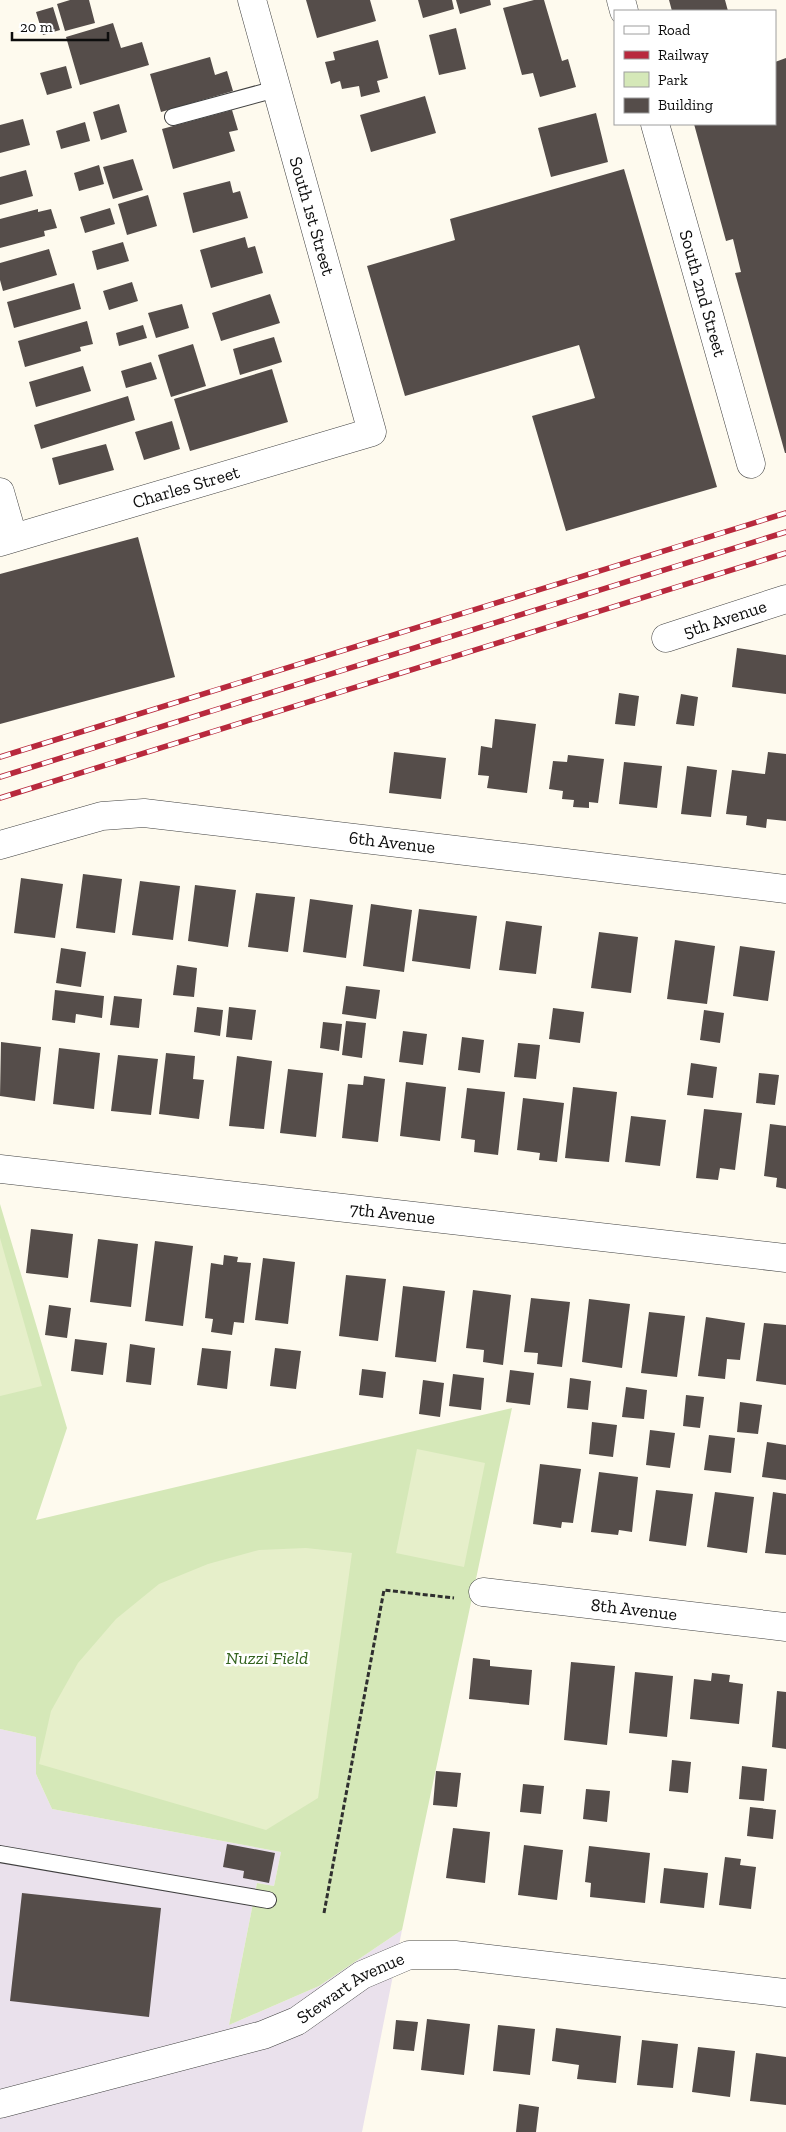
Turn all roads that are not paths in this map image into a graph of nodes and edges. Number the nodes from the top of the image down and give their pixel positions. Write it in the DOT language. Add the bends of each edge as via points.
graph roads {
  1 [pos="252,0"];
  2 [pos="276,89"];
  3 [pos="173,117"];
  4 [pos="656,125"];
  5 [pos="372,432"];
  6 [pos="751,464"];
  7 [pos="0,492"];
  8 [pos="7,540"];
  9 [pos="786,599"];
  10 [pos="666,638"];
  11 [pos="0,845"];
  12 [pos="786,889"];
  13 [pos="0,1169"];
  14 [pos="786,1258"];
  15 [pos="482,1592"];
  16 [pos="786,1627"];
  17 [pos="0,1854"];
  18 [pos="268,1900"];
  19 [pos="786,1992"];
  20 [pos="0,2104"];
  1 -- 2 [label="street, South 1st Street"];
  2 -- 3 [label="lane"];
  2 -- 5 [label="street, South 1st Street"];
  4 -- 6 [label="street, South 2nd Street"];
  5 -- 8 [label="street, Charles Street"];
  7 -- 8 [label="street"];
  9 -- 10 [label="street, 5th Avenue"];
  11 -- 12 [label="street, 6th Avenue" via="102,816 144,813"];
  13 -- 14 [label="street, 7th Avenue"];
  15 -- 16 [label="street, 8th Avenue"];
  17 -- 18 [label="lane"];
  19 -- 20 [label="street, Stewart Avenue" via="455,1955 409,1955 362,1975 298,2021 263,2035"];
}
